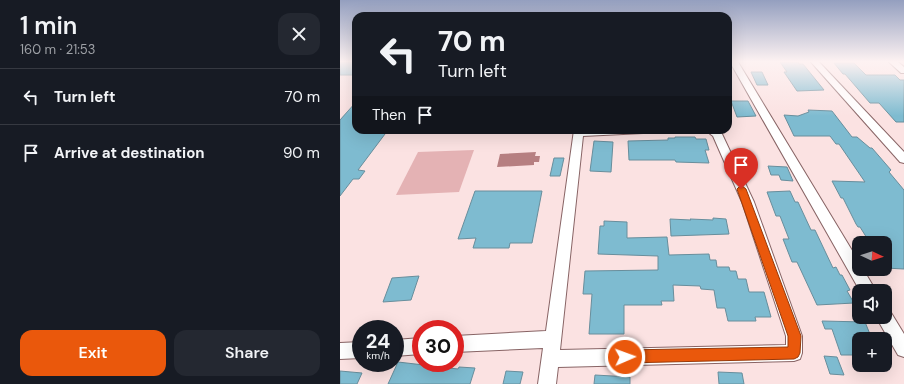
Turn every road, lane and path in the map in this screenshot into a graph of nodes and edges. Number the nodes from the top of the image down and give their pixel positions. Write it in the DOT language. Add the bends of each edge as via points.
graph roads {
  1 [pos="744,80"];
  2 [pos="831,80"];
  3 [pos="579,134"];
  4 [pos="717,134"];
  5 [pos="904,159"];
  6 [pos="864,284"];
  7 [pos="888,324"];
  8 [pos="552,339"];
  9 [pos="464,344"];
  10 [pos="904,349"];
  11 [pos="352,350"];
  12 [pos="340,351"];
  13 [pos="550,359"];
  14 [pos="547,384"];
  1 -- 6 [label="street"];
  2 -- 5 [label="street"];
  3 -- 8 [label="street"];
  4 -- 13 [label="street" via="748,202 794,336 794,353"];
  7 -- 10 [label="street"];
  8 -- 9 [label="street"];
  8 -- 13 [label="street"];
  11 -- 12 [label="street"];
  13 -- 14 [label="street"];
}
